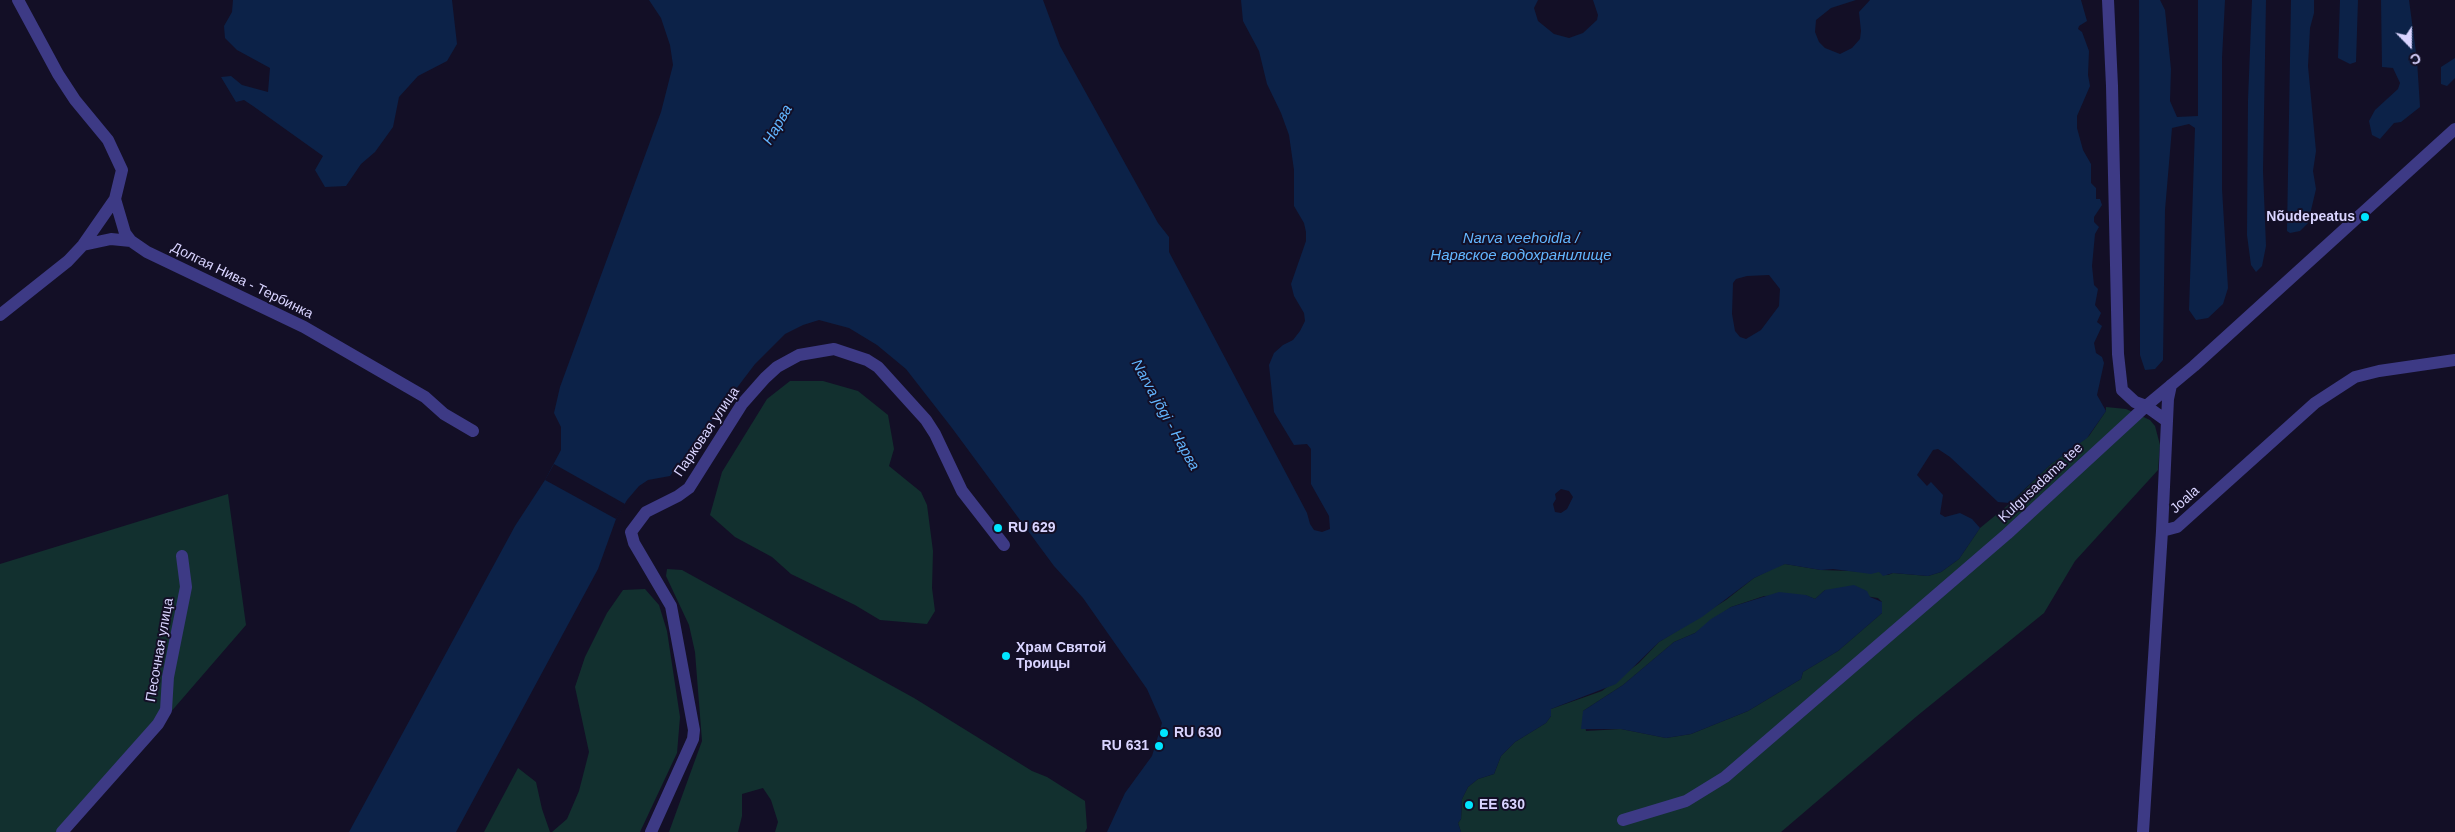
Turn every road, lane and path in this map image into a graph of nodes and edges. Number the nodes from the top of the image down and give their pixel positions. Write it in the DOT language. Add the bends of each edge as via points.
graph roads {
  1 [pos="18,0"];
  2 [pos="2108,0"];
  3 [pos="2455,128"];
  4 [pos="115,199"];
  5 [pos="130,241"];
  6 [pos="84,245"];
  7 [pos="0,315"];
  8 [pos="2455,360"];
  9 [pos="2171,385"];
  10 [pos="2146,406"];
  11 [pos="2167,421"];
  12 [pos="473,431"];
  13 [pos="2162,531"];
  14 [pos="1004,545"];
  15 [pos="182,556"];
  16 [pos="1622,820"];
  17 [pos="62,832"];
  18 [pos="651,832"];
  19 [pos="2143,832"];
  1 -- 4 [label="street" via="74,100 108,140 116,155 122,170"];
  2 -- 10 [label="street" via="2121,381 2122,390 2135,402"];
  3 -- 9 [label="street, Kulgusadama tee"];
  4 -- 5 [label="street"];
  4 -- 6 [label="street"];
  5 -- 6 [label="street, Долгая Нива - Тербинка" via="111,239"];
  5 -- 12 [label="street, Долгая Нива - Тербинка" via="304,327 425,397 444,414"];
  6 -- 7 [label="street"];
  8 -- 13 [label="street, Joala" via="2356,377 2315,403 2177,527"];
  9 -- 10 [label="street, Kulgusadama tee"];
  9 -- 11 [label="street"];
  10 -- 11 [label="street"];
  10 -- 16 [label="street, Kulgusadama tee" via="2008,534 1725,777 1686,800"];
  11 -- 13 [label="street"];
  13 -- 19 [label="street"];
  14 -- 18 [label="street, Парковая улица" via="962,491 926,420 878,367 834,349 799,355 777,367 742,404 689,488 646,512 631,532 634,543 671,606 694,730 693,739"];
  15 -- 17 [label="street, Песочная улица" via="186,586 168,677 166,710 158,724"];
}
